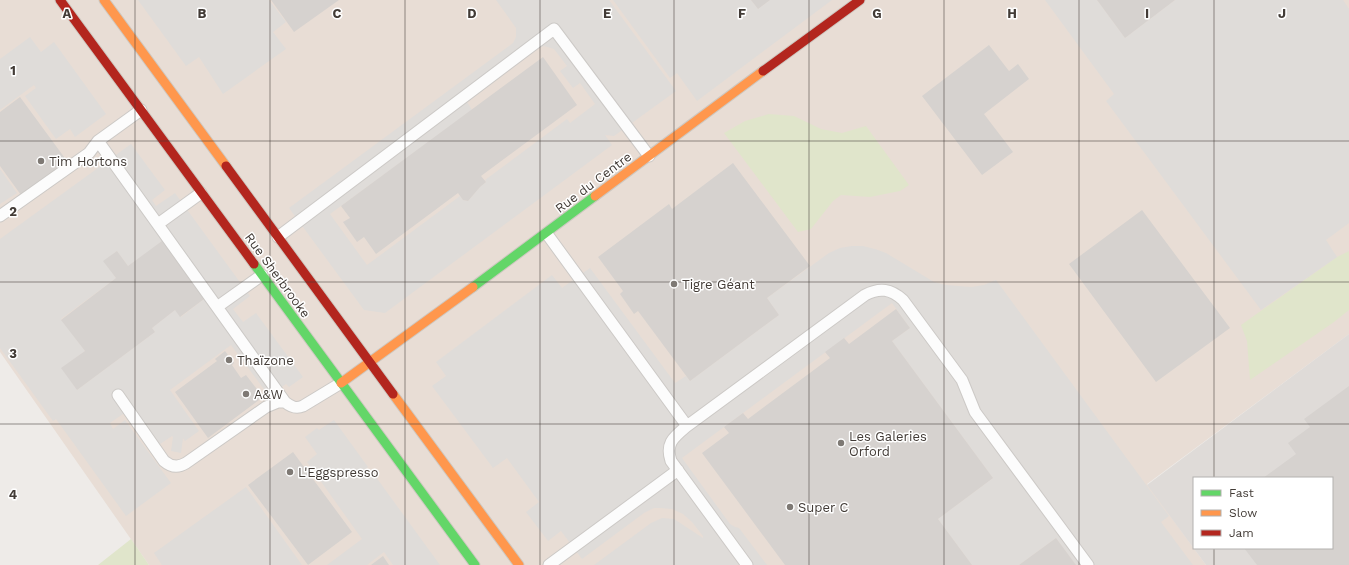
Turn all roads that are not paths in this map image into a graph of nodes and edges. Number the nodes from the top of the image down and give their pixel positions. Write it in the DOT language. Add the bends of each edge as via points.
graph roads {
  1 [pos="60,0"];
  2 [pos="104,0"];
  3 [pos="860,0"];
  4 [pos="140,110"];
  5 [pos="98,141"];
  6 [pos="649,156"];
  7 [pos="201,193"];
  8 [pos="0,216"];
  9 [pos="158,224"];
  10 [pos="546,234"];
  11 [pos="278,237"];
  12 [pos="262,275"];
  13 [pos="217,307"];
  14 [pos="370,362"];
  15 [pos="341,383"];
  16 [pos="118,395"];
  17 [pos="285,402"];
  18 [pos="687,426"];
  19 [pos="678,470"];
  20 [pos="475,565"];
  21 [pos="518,565"];
  22 [pos="549,565"];
  23 [pos="747,565"];
  24 [pos="1088,565"];
  1 -- 4 [label="main road, Rue Sherbrooke"];
  2 -- 11 [label="main road, Rue Sherbrooke"];
  3 -- 6 [label="main road, Rue du Centre"];
  4 -- 5 [label="lane"];
  4 -- 7 [label="main road, Rue Sherbrooke"];
  5 -- 8 [label="lane" via="89,153"];
  5 -- 9 [label="lane"];
  6 -- 10 [label="main road, Rue du Centre"];
  6 -- 11 [label="lane" via="554,29"];
  7 -- 9 [label="lane"];
  7 -- 12 [label="main road, Rue Sherbrooke"];
  9 -- 13 [label="lane"];
  10 -- 14 [label="main road, Rue du Centre"];
  10 -- 18 [label="lane"];
  11 -- 14 [label="main road, Rue Sherbrooke"];
  12 -- 13 [label="lane"];
  12 -- 15 [label="main road, Rue Sherbrooke"];
  13 -- 17 [label="lane"];
  14 -- 15 [label="main road, Rue du Centre"];
  14 -- 21 [label="main road, Rue Sherbrooke"];
  15 -- 17 [label="lane" via="298,408"];
  15 -- 20 [label="main road, Rue Sherbrooke"];
  16 -- 17 [label="lane" via="164,461 177,467 266,406"];
  18 -- 19 [label="lane" via="672,439 669,450 671,461"];
  18 -- 24 [label="lane" via="865,295 881,289 890,290 904,300 954,369 965,386 975,412"];
  19 -- 22 [label="lane"];
  19 -- 23 [label="lane"];
}
